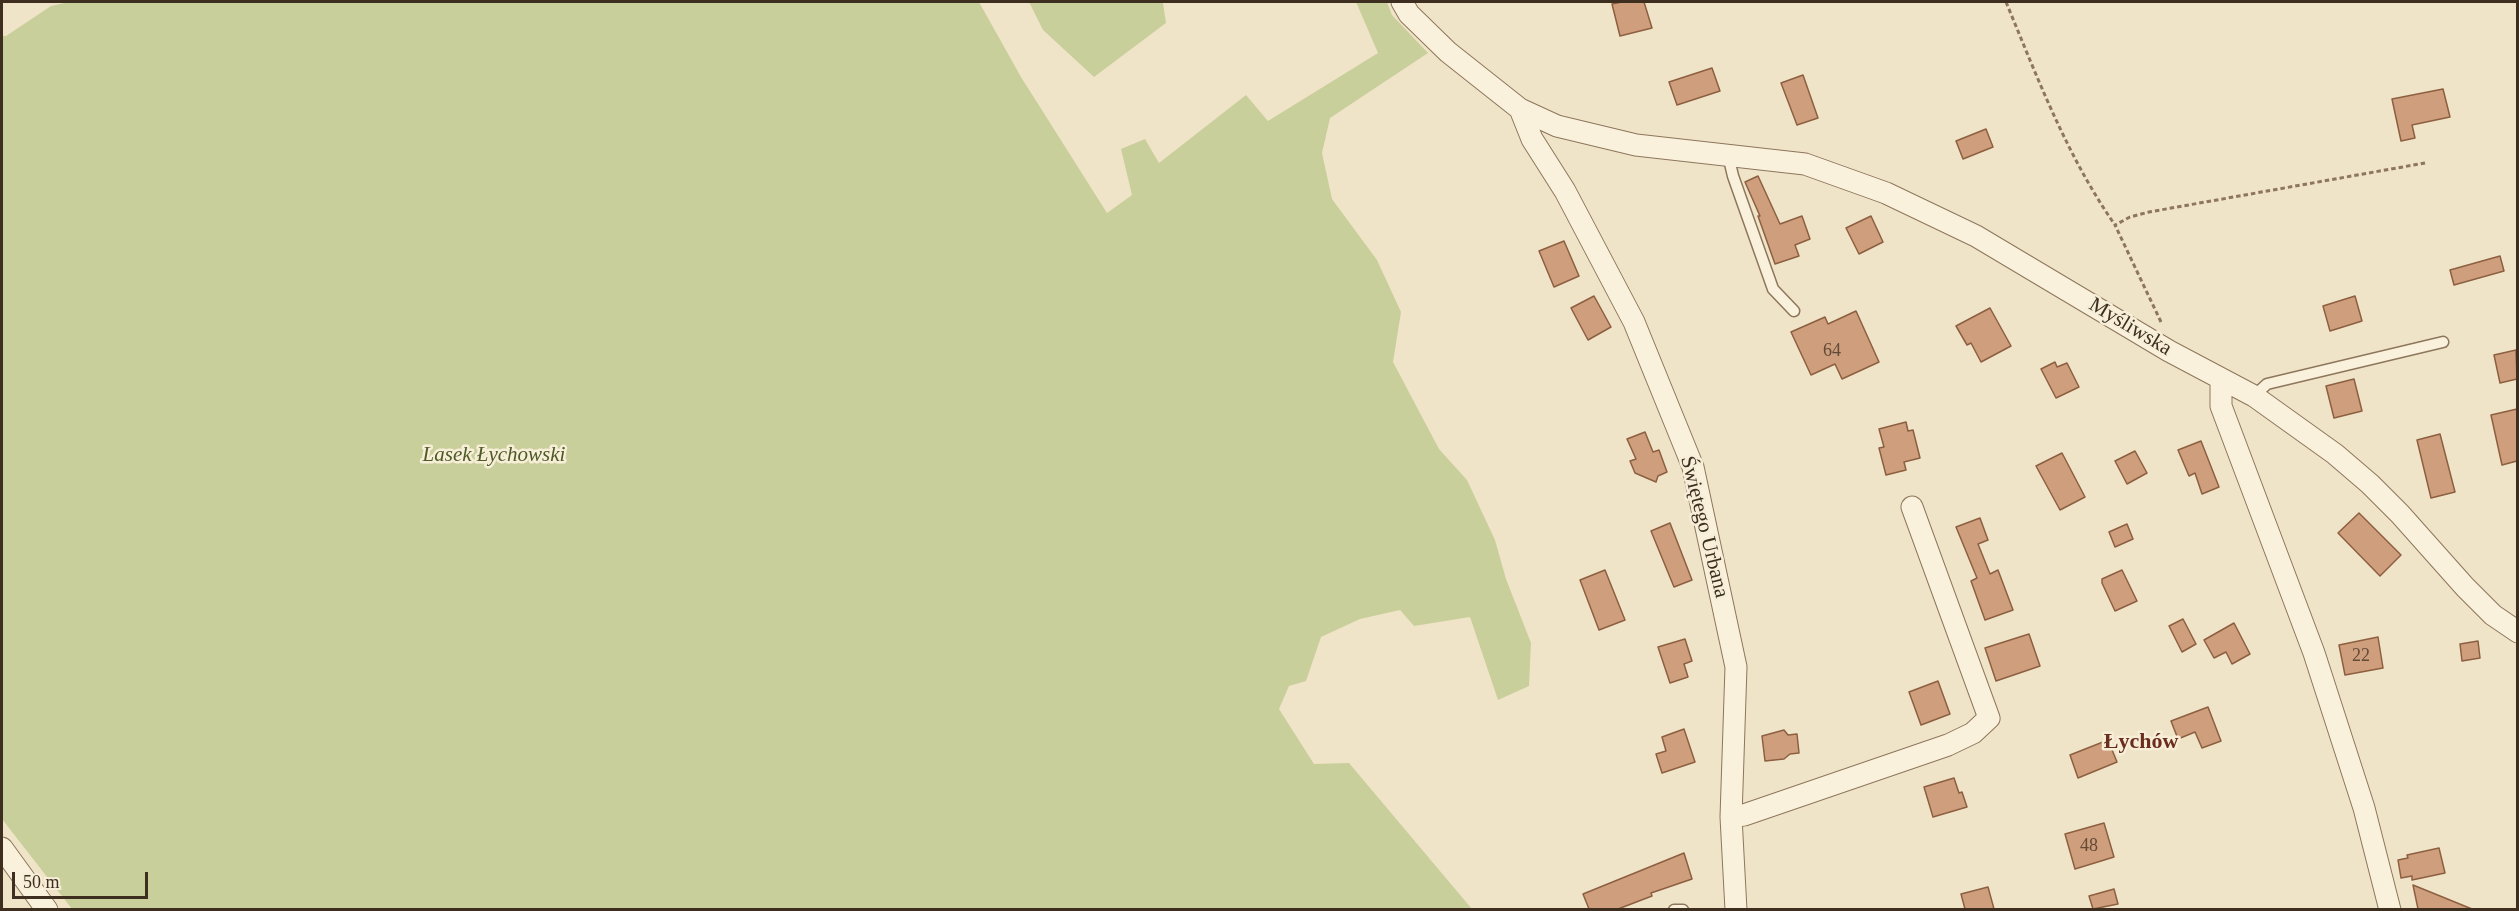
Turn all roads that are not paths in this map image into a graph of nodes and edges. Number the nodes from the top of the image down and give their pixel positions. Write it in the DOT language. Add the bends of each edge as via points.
graph roads {
  1 [pos="1402,2"];
  2 [pos="1520,109"];
  3 [pos="1728,154"];
  4 [pos="1794,311"];
  5 [pos="2443,342"];
  6 [pos="2222,380"];
  7 [pos="2254,396"];
  8 [pos="1912,507"];
  9 [pos="2517,632"];
  10 [pos="1731,817"];
  11 [pos="2,848"];
  12 [pos="47,909"];
  13 [pos="1674,909"];
  14 [pos="1683,909"];
  15 [pos="1736,909"];
  16 [pos="2390,909"];
  1 -- 2 [label="street, Myśliwska" via="1448,52"];
  2 -- 3 [label="street, Myśliwska" via="1557,126 1636,145"];
  2 -- 10 [label="street, Świętego Urbana" via="1532,139 1565,191 1634,322 1693,467 1736,667"];
  3 -- 4 [label="lane" via="1773,289"];
  3 -- 6 [label="street, Myśliwska" via="1805,164 1886,193 1976,236"];
  5 -- 7 [label="lane" via="2267,384"];
  6 -- 7 [label="street, Myśliwska"];
  6 -- 16 [label="street" via="2222,406 2314,653 2364,808"];
  7 -- 9 [label="street, Myśliwska" via="2370,484 2465,587"];
  8 -- 10 [label="street" via="1989,718 1972,733 1948,745"];
  10 -- 15 [label="street, Świętego Urbana"];
  11 -- 12 [label="street"];
  13 -- 14 [label="lane"];
}
